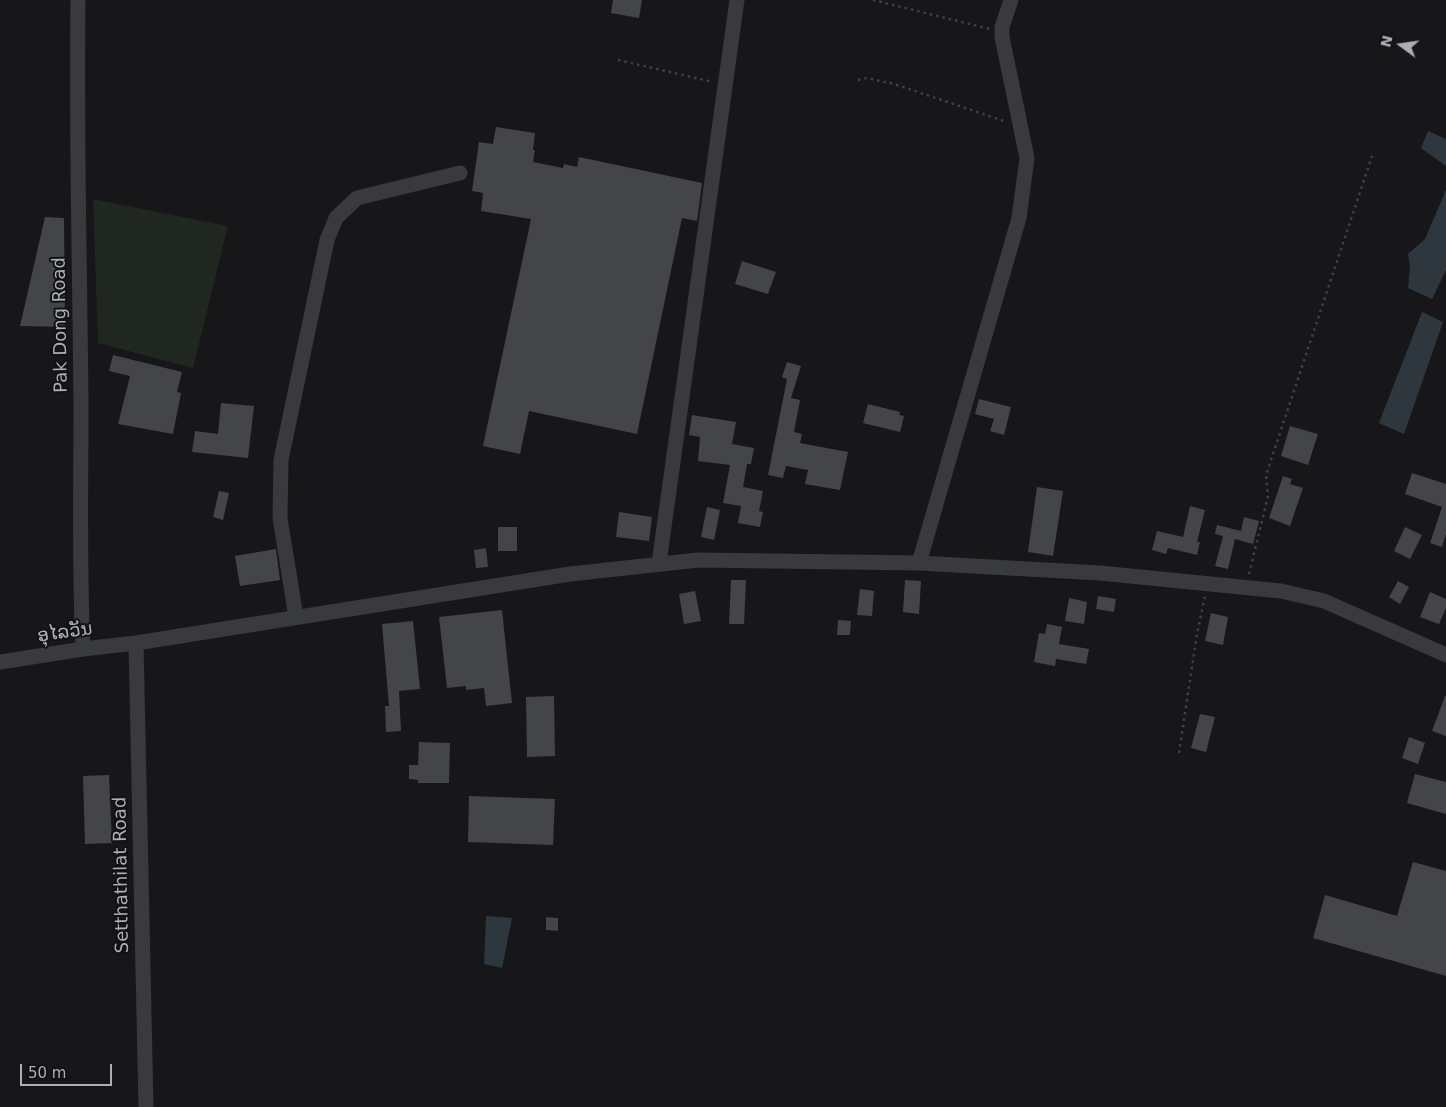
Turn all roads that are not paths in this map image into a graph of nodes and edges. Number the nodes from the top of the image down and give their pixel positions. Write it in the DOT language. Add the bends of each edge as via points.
graph roads {
  1 [pos="78,0"];
  2 [pos="737,0"];
  3 [pos="1011,0"];
  4 [pos="460,173"];
  5 [pos="659,563"];
  6 [pos="919,563"];
  7 [pos="296,616"];
  8 [pos="136,643"];
  9 [pos="83,649"];
  10 [pos="1446,655"];
  11 [pos="0,662"];
  12 [pos="146,1107"];
  1 -- 9 [label="street, Pak Dong Road" via="80,602"];
  2 -- 5 [label="street"];
  3 -- 6 [label="street" via="1002,37 1027,158 1019,218"];
  4 -- 7 [label="street" via="357,198 336,218 327,240 281,460 280,518"];
  5 -- 6 [label="street, ອຸໄລວັນ" via="698,560"];
  5 -- 7 [label="street, ອຸໄລວັນ"];
  6 -- 10 [label="street, ອຸໄລວັນ" via="1100,573 1281,592 1324,601"];
  7 -- 8 [label="street, ອຸໄລວັນ"];
  8 -- 9 [label="street, ອຸໄລວັນ"];
  8 -- 12 [label="street, Setthathilat Road"];
  9 -- 11 [label="street, ອຸໄລວັນ"];
}
